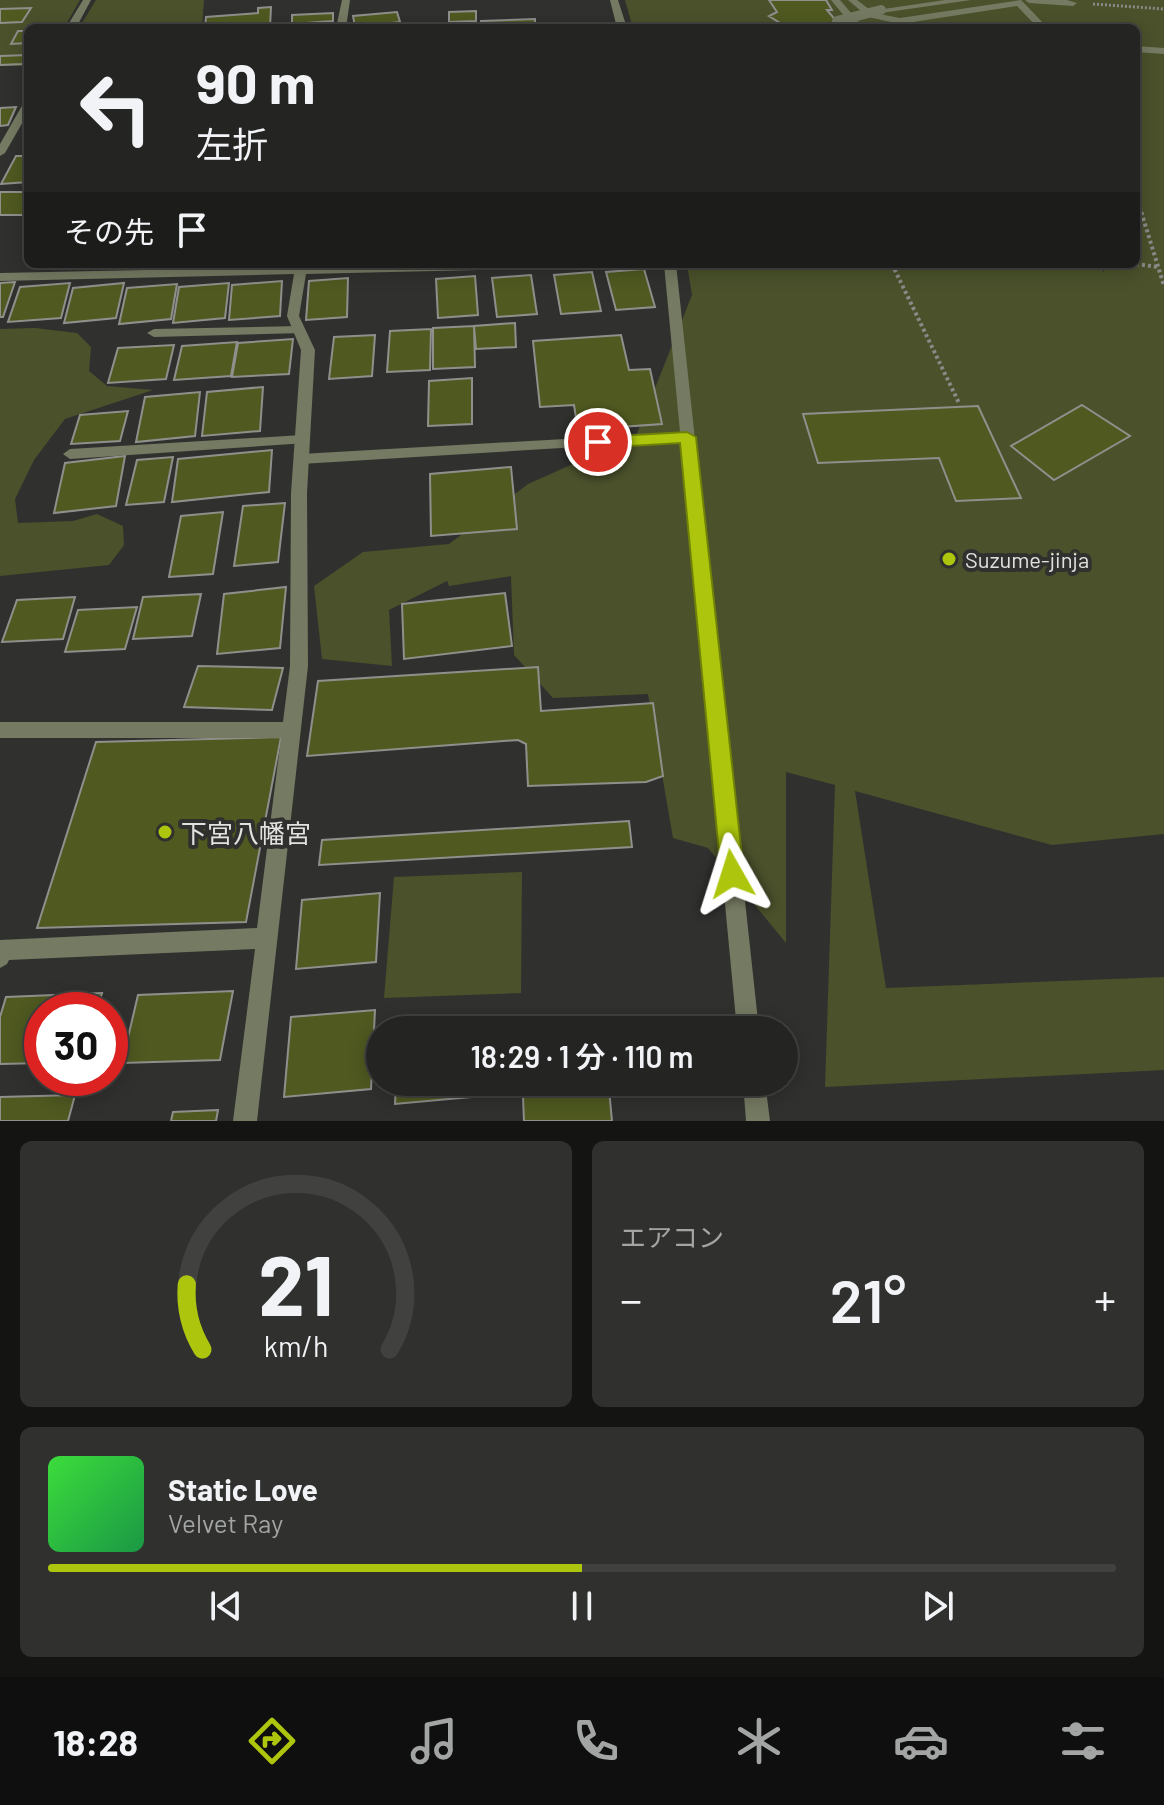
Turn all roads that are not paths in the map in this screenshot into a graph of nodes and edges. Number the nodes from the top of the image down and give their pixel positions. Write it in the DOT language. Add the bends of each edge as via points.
graph roads {
  1 [pos="87,0"];
  2 [pos="346,0"];
  3 [pos="614,0"];
  4 [pos="835,0"];
  5 [pos="852,0"];
  6 [pos="967,0"];
  7 [pos="1021,1"];
  8 [pos="1073,3"];
  9 [pos="837,21"];
  10 [pos="73,24"];
  11 [pos="342,24"];
  12 [pos="621,24"];
  13 [pos="856,24"];
  14 [pos="1040,24"];
  15 [pos="1140,49"];
  16 [pos="1164,51"];
  17 [pos="24,111"];
  18 [pos="0,153"];
  19 [pos="271,268"];
  20 [pos="301,268"];
  21 [pos="670,268"];
  22 [pos="0,277"];
  23 [pos="299,330"];
  24 [pos="154,333"];
  25 [pos="687,437"];
  26 [pos="302,450"];
  27 [pos="70,454"];
  28 [pos="0,730"];
  29 [pos="291,730"];
  30 [pos="266,938"];
  31 [pos="0,957"];
  32 [pos="747,1016"];
  33 [pos="755,1096"];
  34 [pos="245,1121"];
  35 [pos="758,1121"];
  1 -- 10 [label="street"];
  2 -- 11 [label="street"];
  3 -- 12 [label="street"];
  4 -- 13 [label="street"];
  5 -- 7 [label="street" via="871,15 900,21"];
  6 -- 9 [label="street, bridge"];
  7 -- 8 [label="street"];
  7 -- 14 [label="street"];
  15 -- 16 [label="street"];
  17 -- 18 [label="street"];
  19 -- 22 [label="street"];
  20 -- 23 [label="street" via="293,316"];
  21 -- 25 [label="street"];
  23 -- 24 [label="street"];
  23 -- 26 [label="street" via="308,350"];
  25 -- 26 [label="street"];
  25 -- 32 [label="street"];
  26 -- 27 [label="street"];
  26 -- 29 [label="street" via="299,666"];
  28 -- 29 [label="street"];
  29 -- 30 [label="street"];
  30 -- 31 [label="street" via="2,950"];
  30 -- 34 [label="street"];
  33 -- 35 [label="street"];
}
